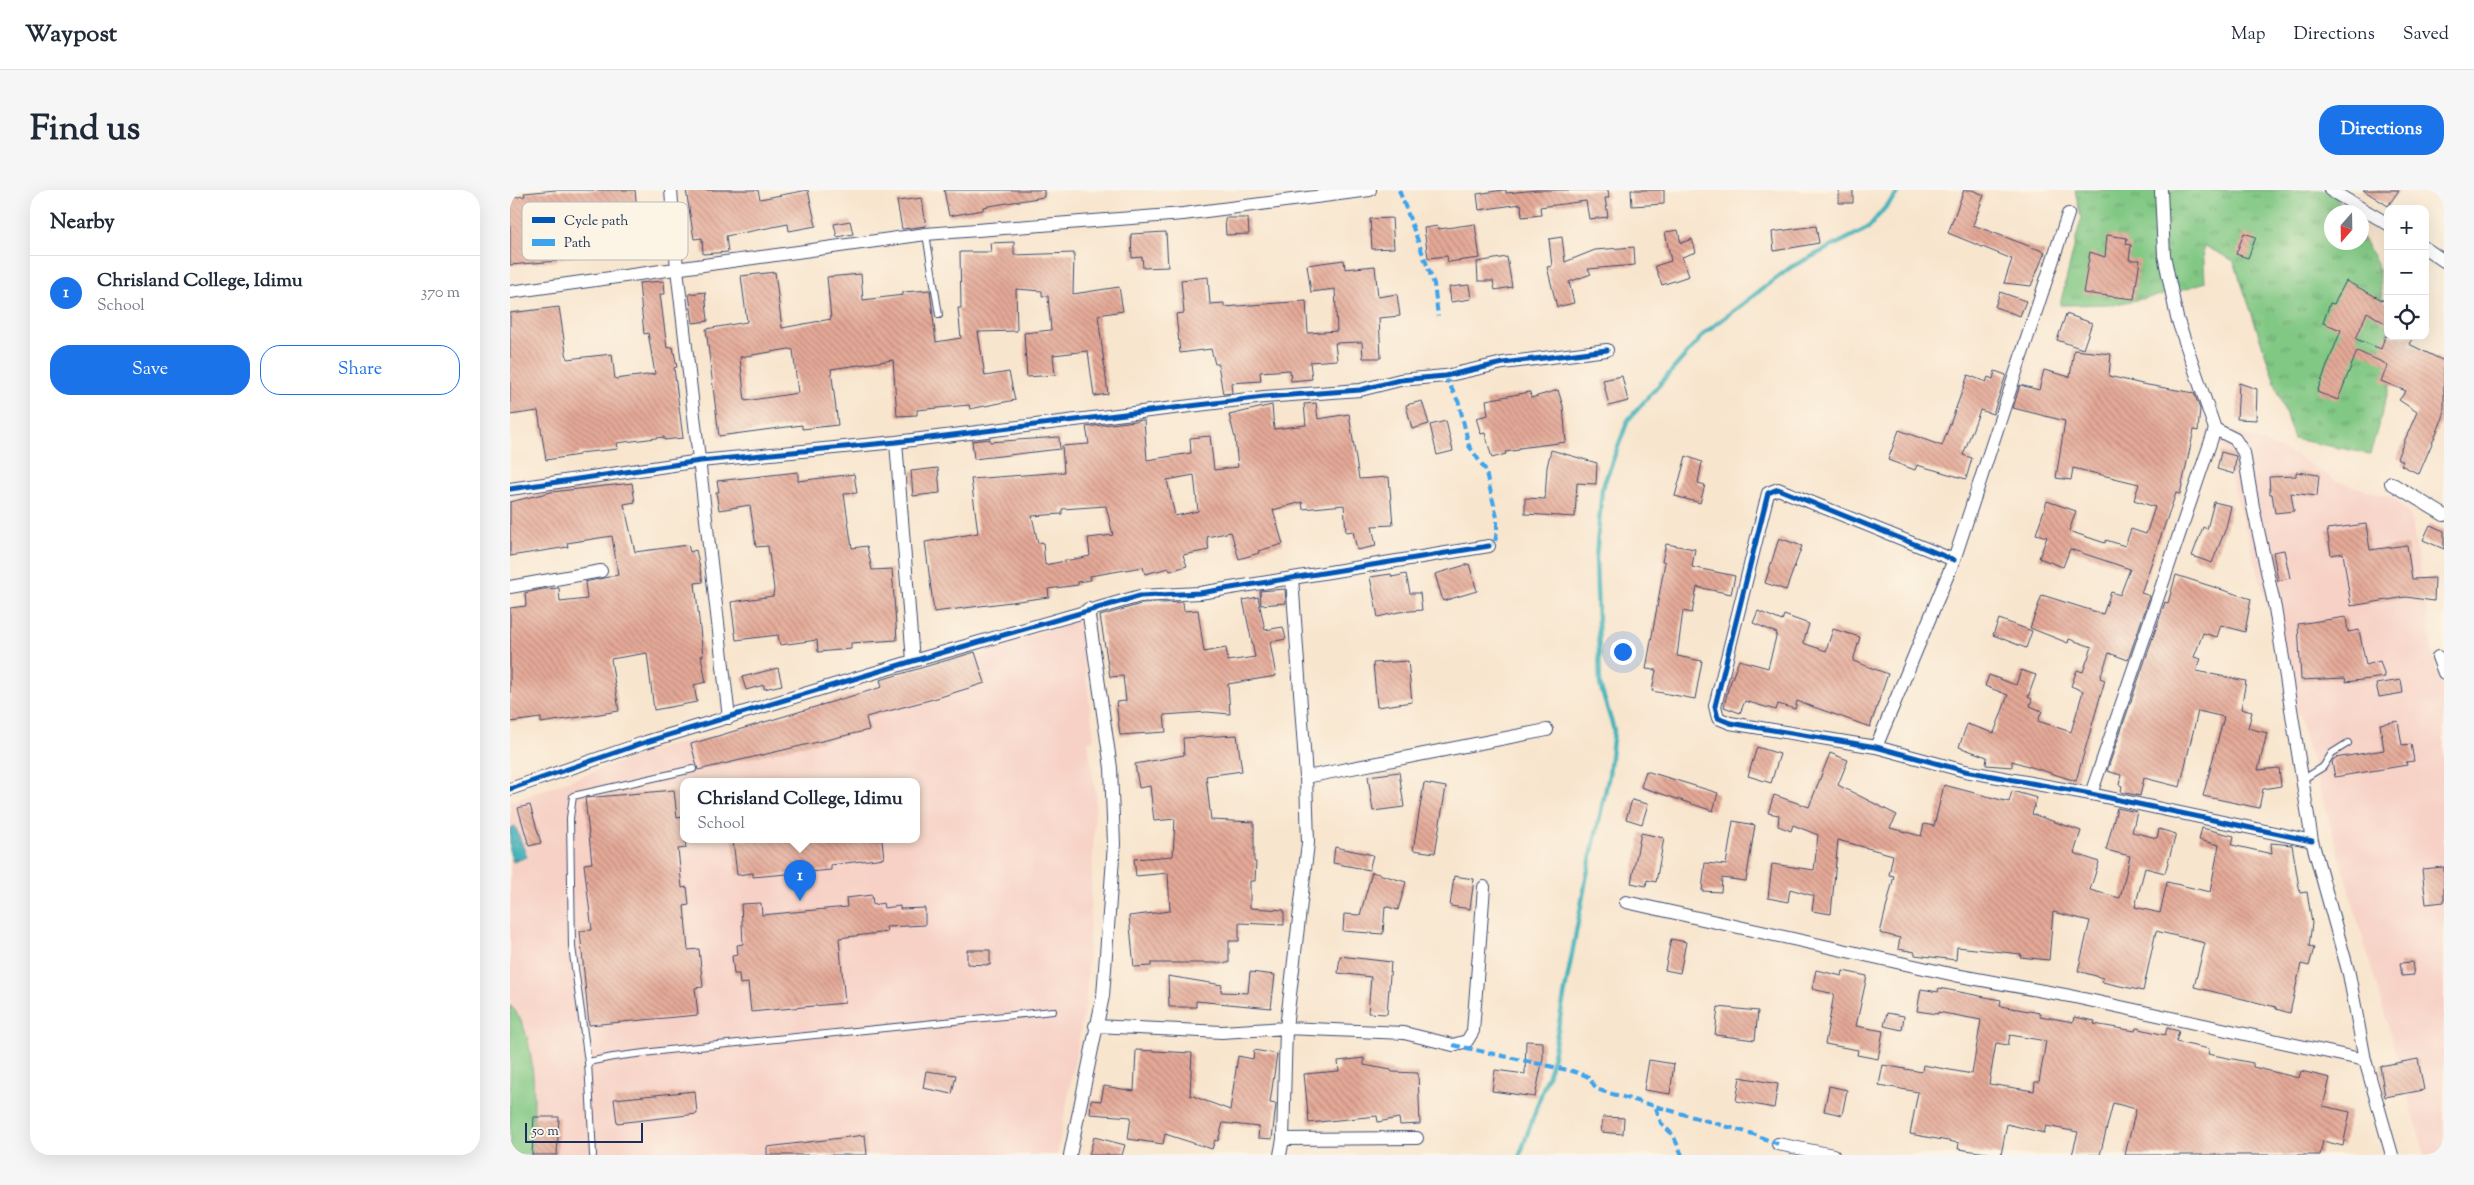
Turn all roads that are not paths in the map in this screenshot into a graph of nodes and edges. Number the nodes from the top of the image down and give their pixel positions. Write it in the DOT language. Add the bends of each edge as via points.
graph roads {
  1 [pos="1370,190"];
  2 [pos="2161,190"];
  3 [pos="2330,190"];
  4 [pos="2068,214"];
  5 [pos="2384,222"];
  6 [pos="926,234"];
  7 [pos="2428,250"];
  8 [pos="676,260"];
  9 [pos="2444,261"];
  10 [pos="677,269"];
  11 [pos="510,292"];
  12 [pos="939,315"];
  13 [pos="1607,350"];
  14 [pos="2215,429"];
  15 [pos="896,442"];
  16 [pos="700,461"];
  17 [pos="2391,483"];
  18 [pos="510,489"];
  19 [pos="2444,515"];
  20 [pos="1489,546"];
  21 [pos="1954,560"];
  22 [pos="601,571"];
  23 [pos="1292,578"];
  24 [pos="510,587"];
  25 [pos="1088,609"];
  26 [pos="2438,656"];
  27 [pos="913,661"];
  28 [pos="2444,673"];
  29 [pos="730,718"];
  30 [pos="1547,730"];
  31 [pos="2348,743"];
  32 [pos="1876,747"];
  33 [pos="693,769"];
  34 [pos="1306,777"];
  35 [pos="2302,780"];
  36 [pos="510,789"];
  37 [pos="2091,794"];
  38 [pos="2312,841"];
  39 [pos="1484,887"];
  40 [pos="1626,902"];
  41 [pos="1053,1011"];
  42 [pos="1095,1026"];
  43 [pos="1286,1028"];
  44 [pos="2365,1060"];
  45 [pos="588,1062"];
  46 [pos="1416,1138"];
  47 [pos="1283,1139"];
  48 [pos="1778,1144"];
  49 [pos="593,1155"];
  50 [pos="1070,1155"];
  51 [pos="1280,1155"];
  52 [pos="1833,1155"];
  53 [pos="2392,1155"];
  1 -- 6 [label="street" via="1183,214"];
  2 -- 14 [label="street" via="2164,255 2178,318"];
  3 -- 5 [label="street"];
  4 -- 21 [label="street"];
  6 -- 10 [label="street"];
  6 -- 12 [label="lane"];
  7 -- 9 [label="street"];
  8 -- 10 [label="street"];
  10 -- 11 [label="street"];
  10 -- 16 [label="street"];
  13 -- 15 [label="street" via="1503,363 1360,390 1264,397"];
  14 -- 35 [label="street" via="2235,439 2244,453 2275,608"];
  14 -- 37 [label="street"];
  15 -- 16 [label="street"];
  15 -- 27 [label="street"];
  16 -- 18 [label="street"];
  16 -- 29 [label="street"];
  17 -- 19 [label="street"];
  20 -- 23 [label="street"];
  21 -- 32 [label="street"];
  21 -- 32 [label="street" via="1778,489 1768,493 1716,706 1718,718 1730,723"];
  22 -- 24 [label="street"];
  23 -- 25 [label="street" via="1200,593 1140,596"];
  23 -- 34 [label="street"];
  25 -- 27 [label="street"];
  25 -- 42 [label="street" via="1111,768 1114,844 1103,996"];
  26 -- 28 [label="street"];
  27 -- 29 [label="street"];
  29 -- 36 [label="street" via="646,742"];
  30 -- 34 [label="street"];
  31 -- 35 [label="lane" via="2332,753 2323,767"];
  32 -- 37 [label="street" via="1965,771"];
  33 -- 45 [label="lane" via="573,796 570,818 572,947"];
  34 -- 43 [label="street" via="1308,843"];
  35 -- 38 [label="street"];
  37 -- 38 [label="street"];
  38 -- 44 [label="street" via="2349,974"];
  39 -- 43 [label="street" via="1473,1031 1467,1041 1453,1046 1404,1033"];
  40 -- 44 [label="street"];
  41 -- 45 [label="lane" via="668,1050"];
  42 -- 43 [label="street" via="1222,1032"];
  42 -- 50 [label="street"];
  43 -- 47 [label="street"];
  44 -- 53 [label="street"];
  45 -- 49 [label="lane"];
  46 -- 47 [label="street"];
  47 -- 51 [label="street"];
  48 -- 52 [label="street"];
}
